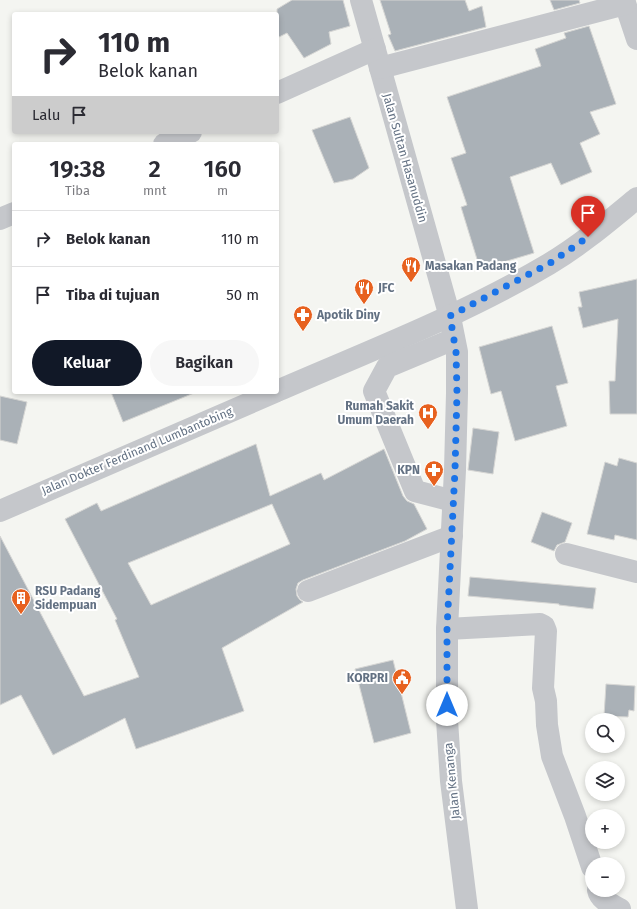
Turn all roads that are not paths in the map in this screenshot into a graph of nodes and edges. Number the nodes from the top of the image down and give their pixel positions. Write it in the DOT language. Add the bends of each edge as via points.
graph roads {
  1 [pos="361,0"];
  2 [pos="625,2"];
  3 [pos="637,39"];
  4 [pos="377,59"];
  5 [pos="279,92"];
  6 [pos="186,134"];
  7 [pos="168,142"];
  8 [pos="637,198"];
  9 [pos="12,214"];
  10 [pos="0,219"];
  11 [pos="450,316"];
  12 [pos="454,339"];
  13 [pos="279,391"];
  14 [pos="271,394"];
  15 [pos="453,501"];
  16 [pos="0,511"];
  17 [pos="452,536"];
  18 [pos="566,554"];
  19 [pos="637,572"];
  20 [pos="308,591"];
  21 [pos="447,629"];
  22 [pos="589,857"];
  23 [pos="602,897"];
  24 [pos="467,909"];
  25 [pos="620,909"];
  1 -- 4 [label="street, Jalan Sultan Hasanuddin"];
  2 -- 3 [label="street"];
  2 -- 4 [label="street"];
  4 -- 5 [label="street"];
  4 -- 11 [label="street, Jalan Sultan Hasanuddin"];
  6 -- 7 [label="street"];
  8 -- 11 [label="street, Jalan Dokter Ferdinand Lumbantobing" via="550,263"];
  9 -- 10 [label="street"];
  11 -- 12 [label="street, Jalan Kenanga"];
  11 -- 13 [label="street, Jalan Dokter Ferdinand Lumbantobing"];
  12 -- 15 [label="street, Jalan Kenanga" via="457,393"];
  12 -- 15 [label="street" via="387,367 374,391 416,491"];
  14 -- 16 [label="street, Jalan Dokter Ferdinand Lumbantobing"];
  15 -- 17 [label="street, Jalan Kenanga"];
  17 -- 20 [label="street"];
  17 -- 21 [label="street, Jalan Kenanga"];
  18 -- 19 [label="street"];
  21 -- 22 [label="street" via="540,624 544,626 546,631 543,688 552,756"];
  21 -- 24 [label="street, Jalan Kenanga" via="451,781"];
  23 -- 25 [label="street"];
}
